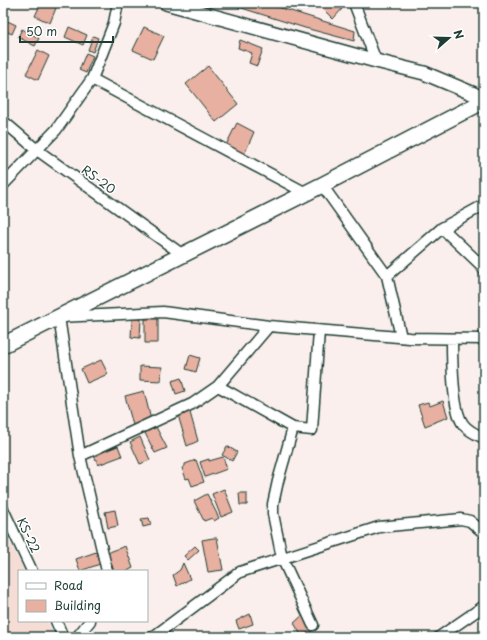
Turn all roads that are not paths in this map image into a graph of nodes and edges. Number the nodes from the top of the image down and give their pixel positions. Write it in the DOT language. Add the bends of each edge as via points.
graph roads {
  1 [pos="118,3"];
  2 [pos="166,3"];
  3 [pos="354,3"];
  4 [pos="376,61"];
  5 [pos="92,79"];
  6 [pos="484,101"];
  7 [pos="3,121"];
  8 [pos="37,150"];
  9 [pos="3,185"];
  10 [pos="322,185"];
  11 [pos="306,193"];
  12 [pos="484,205"];
  13 [pos="442,228"];
  14 [pos="183,254"];
  15 [pos="484,270"];
  16 [pos="387,276"];
  17 [pos="59,317"];
  18 [pos="269,326"];
  19 [pos="319,331"];
  20 [pos="401,337"];
  21 [pos="452,339"];
  22 [pos="484,339"];
  23 [pos="3,345"];
  24 [pos="218,386"];
  25 [pos="293,428"];
  26 [pos="484,438"];
  27 [pos="80,456"];
  28 [pos="3,510"];
  29 [pos="484,533"];
  30 [pos="282,558"];
  31 [pos="32,570"];
  32 [pos="107,570"];
  33 [pos="484,606"];
  34 [pos="56,622"];
  35 [pos="89,622"];
  36 [pos="313,625"];
  37 [pos="63,637"];
  38 [pos="77,637"];
  39 [pos="153,637"];
  40 [pos="439,637"];
  1 -- 5 [label="street" via="114,23"];
  2 -- 4 [label="street"];
  3 -- 4 [label="street"];
  4 -- 6 [label="street" via="424,73 468,91"];
  5 -- 8 [label="street" via="56,130"];
  5 -- 11 [label="street"];
  6 -- 10 [label="main road"];
  7 -- 8 [label="street, RS-20"];
  8 -- 9 [label="street"];
  8 -- 14 [label="street, RS-20"];
  10 -- 11 [label="main road"];
  10 -- 16 [label="street"];
  11 -- 14 [label="main road"];
  12 -- 13 [label="street"];
  13 -- 15 [label="street"];
  13 -- 16 [label="street"];
  14 -- 17 [label="main road"];
  16 -- 20 [label="street"];
  17 -- 18 [label="street" via="163,312"];
  17 -- 23 [label="main road"];
  17 -- 27 [label="street"];
  18 -- 19 [label="street"];
  18 -- 24 [label="street"];
  19 -- 20 [label="street"];
  19 -- 25 [label="street" via="312,430"];
  20 -- 21 [label="street"];
  21 -- 22 [label="street"];
  21 -- 26 [label="street" via="452,367 457,408 463,424"];
  24 -- 25 [label="street"];
  24 -- 27 [label="street" via="192,404"];
  25 -- 30 [label="street" via="273,504"];
  27 -- 32 [label="street"];
  28 -- 31 [label="street, KS-22"];
  29 -- 30 [label="street" via="470,521 461,519 379,526"];
  30 -- 36 [label="street"];
  30 -- 39 [label="street" via="240,572"];
  33 -- 40 [label="street"];
  34 -- 37 [label="street"];
  35 -- 38 [label="street"];
}
